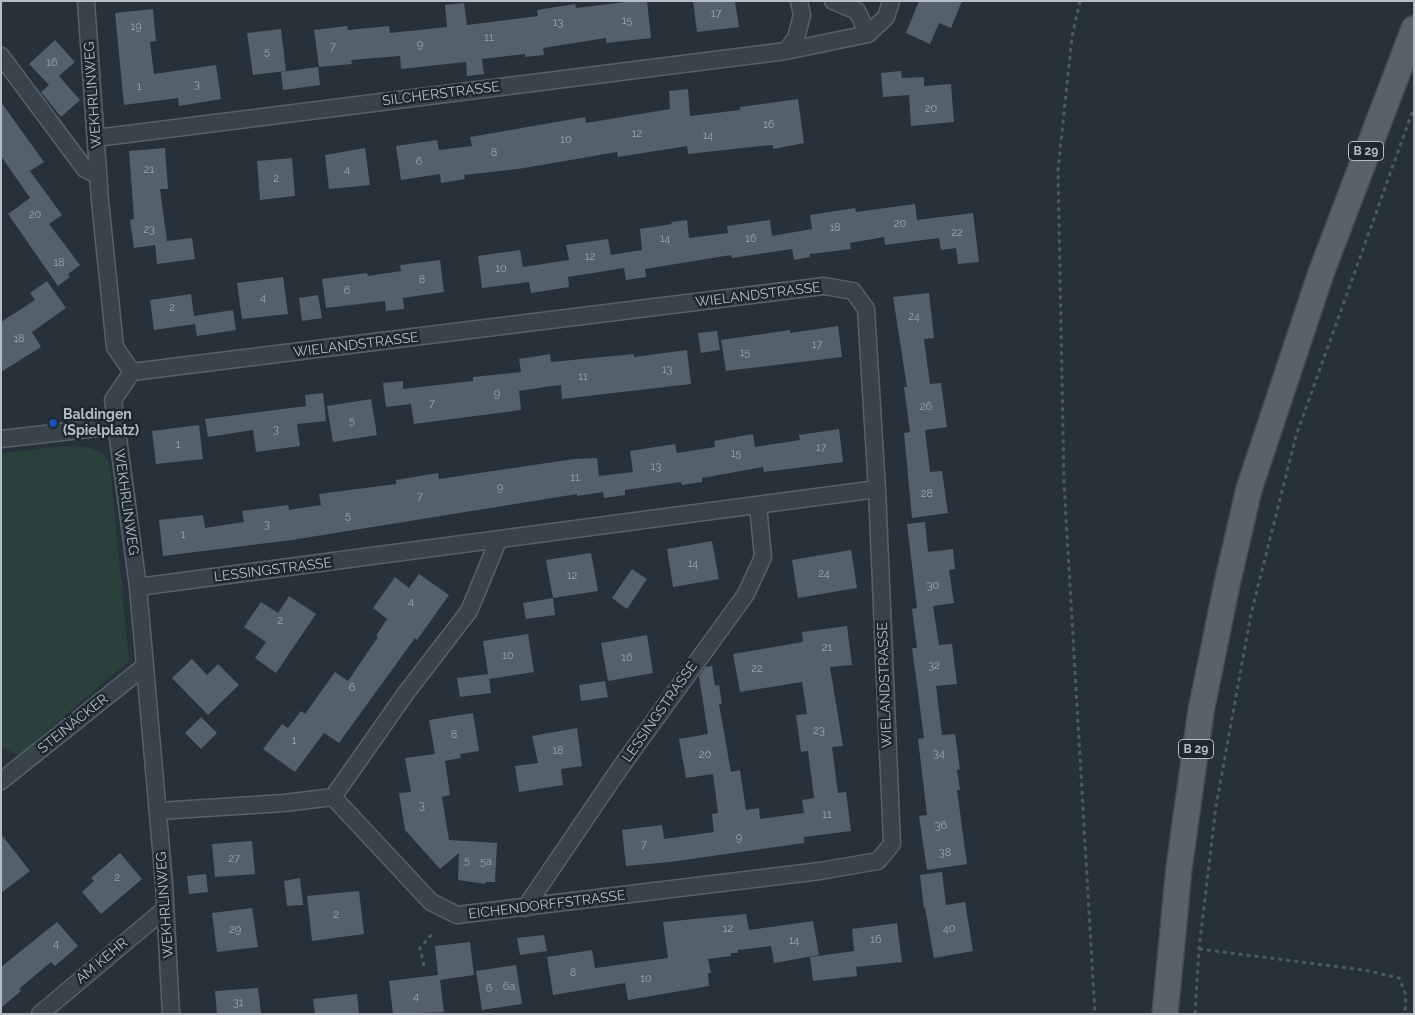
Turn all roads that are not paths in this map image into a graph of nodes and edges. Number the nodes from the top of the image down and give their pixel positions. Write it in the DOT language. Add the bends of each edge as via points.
graph roads {
  1 [pos="86,1"];
  2 [pos="799,1"];
  3 [pos="832,1"];
  4 [pos="891,1"];
  5 [pos="1414,29"];
  6 [pos="868,34"];
  7 [pos="786,51"];
  8 [pos="1,56"];
  9 [pos="96,138"];
  10 [pos="98,176"];
  11 [pos="132,372"];
  12 [pos="115,426"];
  13 [pos="1,439"];
  14 [pos="877,489"];
  15 [pos="758,506"];
  16 [pos="498,541"];
  17 [pos="138,587"];
  18 [pos="145,666"];
  19 [pos="2,778"];
  20 [pos="333,797"];
  21 [pos="159,811"];
  22 [pos="833,869"];
  23 [pos="525,908"];
  24 [pos="165,909"];
  25 [pos="40,1014"];
  26 [pos="171,1014"];
  27 [pos="1165,1014"];
  1 -- 9 [label="street, WEKHRLINWEG"];
  2 -- 7 [label="street" via="802,15 796,38"];
  3 -- 6 [label="street" via="857,11"];
  4 -- 6 [label="street" via="886,17"];
  5 -- 27 [label="main road, B 29" via="1321,273 1249,488 1226,584 1202,711 1179,868"];
  6 -- 7 [label="street, SILCHERSTRASSE"];
  7 -- 9 [label="street, SILCHERSTRASSE"];
  8 -- 10 [label="street" via="85,169"];
  9 -- 10 [label="street, WEKHRLINWEG"];
  10 -- 11 [label="street, WEKHRLINWEG" via="115,347"];
  11 -- 12 [label="street, WEKHRLINWEG" via="113,400"];
  11 -- 14 [label="street, WIELANDSTRASSE" via="824,286 853,291 866,309"];
  12 -- 13 [label="street"];
  12 -- 17 [label="street, WEKHRLINWEG"];
  14 -- 15 [label="street, LESSINGSTRASSE"];
  14 -- 22 [label="street, WIELANDSTRASSE" via="892,844 878,861"];
  15 -- 16 [label="street, LESSINGSTRASSE"];
  15 -- 23 [label="street, LESSINGSTRASSE" via="763,556 746,594 620,768"];
  16 -- 17 [label="street, LESSINGSTRASSE"];
  16 -- 20 [label="street" via="469,611"];
  17 -- 18 [label="street, WEKHRLINWEG"];
  18 -- 19 [label="street, STEINÄCKER"];
  18 -- 21 [label="street, WEKHRLINWEG"];
  20 -- 21 [label="street"];
  20 -- 23 [label="street, EICHENDORFFSTRASSE" via="431,902 457,915"];
  21 -- 24 [label="street, WEKHRLINWEG"];
  22 -- 23 [label="street, EICHENDORFFSTRASSE"];
  24 -- 25 [label="street, AM KEHR"];
  24 -- 26 [label="street, WEKHRLINWEG"];
}
